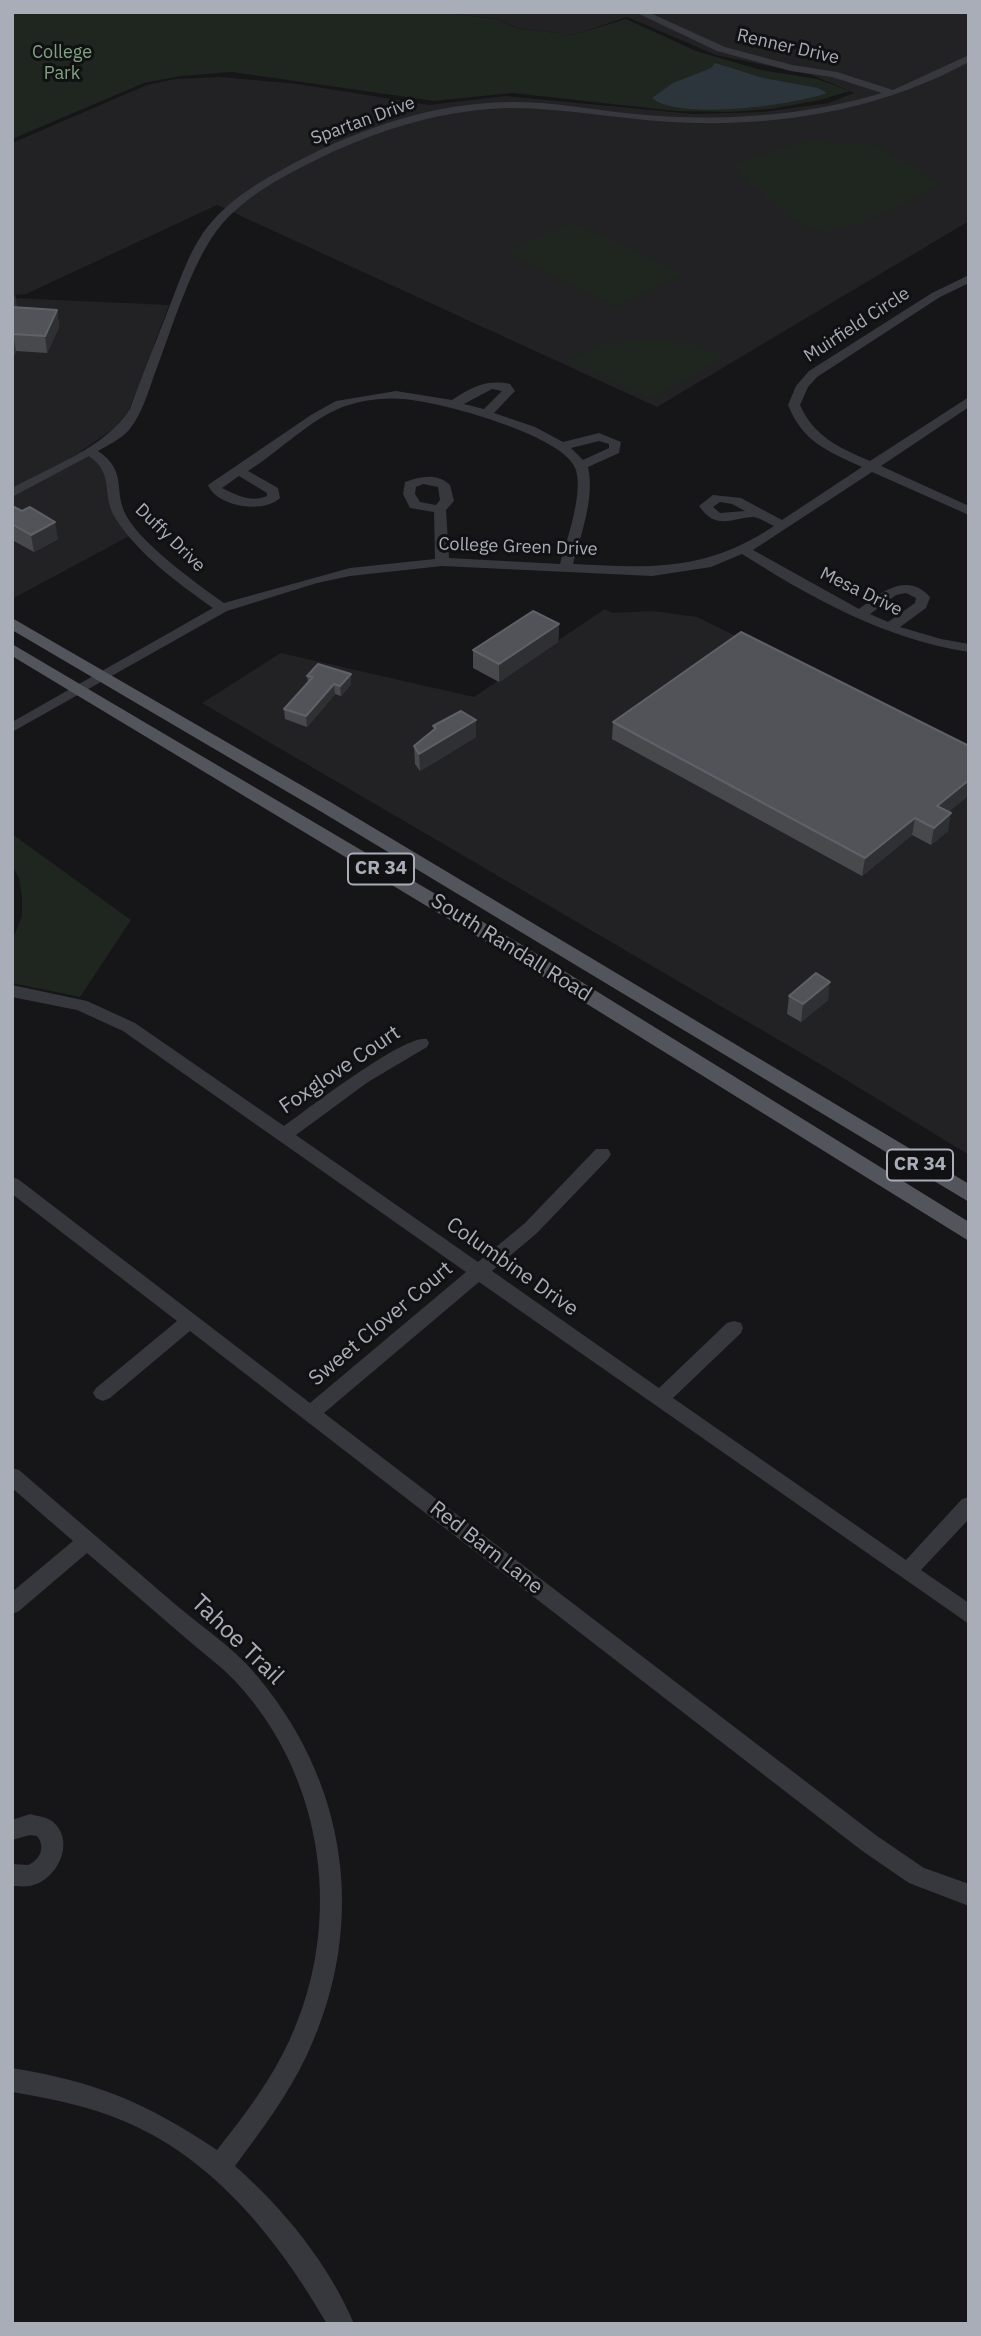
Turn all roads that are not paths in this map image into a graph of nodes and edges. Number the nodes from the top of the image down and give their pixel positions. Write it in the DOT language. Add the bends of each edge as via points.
graph roads {
  1 [pos="639,12"];
  2 [pos="969,58"];
  3 [pos="892,93"];
  4 [pos="969,278"];
  5 [pos="969,401"];
  6 [pos="455,404"];
  7 [pos="952,412"];
  8 [pos="486,414"];
  9 [pos="969,419"];
  10 [pos="563,446"];
  11 [pos="90,451"];
  12 [pos="582,465"];
  13 [pos="871,467"];
  14 [pos="239,471"];
  15 [pos="12,493"];
  16 [pos="439,509"];
  17 [pos="969,511"];
  18 [pos="757,512"];
  19 [pos="783,526"];
  20 [pos="744,550"];
  21 [pos="442,562"];
  22 [pos="565,568"];
  23 [pos="222,608"];
  24 [pos="861,614"];
  25 [pos="12,623"];
  26 [pos="889,628"];
  27 [pos="969,648"];
  28 [pos="12,649"];
  29 [pos="100,675"];
  30 [pos="78,689"];
  31 [pos="12,729"];
  32 [pos="12,991"];
  33 [pos="421,1043"];
  34 [pos="284,1135"];
  35 [pos="602,1154"];
  36 [pos="12,1184"];
  37 [pos="969,1194"];
  38 [pos="969,1233"];
  39 [pos="478,1272"];
  40 [pos="189,1322"];
  41 [pos="734,1328"];
  42 [pos="103,1393"];
  43 [pos="660,1398"];
  44 [pos="311,1413"];
  45 [pos="12,1476"];
  46 [pos="969,1505"];
  47 [pos="87,1541"];
  48 [pos="907,1572"];
  49 [pos="12,1605"];
  50 [pos="969,1615"];
  51 [pos="12,1830"];
  52 [pos="12,1875"];
  53 [pos="969,1895"];
  54 [pos="12,2080"];
  55 [pos="220,2165"];
  56 [pos="341,2324"];
  1 -- 3 [label="street, Renner Drive" via="721,49 833,74"];
  2 -- 3 [label="street, Spartan Drive"];
  3 -- 11 [label="street, Spartan Drive" via="827,111 765,118 656,119 563,108 487,106 390,127 313,157 244,198 209,232 136,409 123,429"];
  4 -- 13 [label="street, Muirfield Circle" via="824,366 802,386 794,405 809,432 837,452"];
  5 -- 7 [label="street, College Green Drive"];
  6 -- 8 [label="street"];
  6 -- 8 [label="street" via="481,387 506,387 507,396"];
  6 -- 14 [label="street" via="396,395 341,404"];
  7 -- 9 [label="street"];
  7 -- 13 [label="street, College Green Drive"];
  8 -- 10 [label="street"];
  10 -- 12 [label="street"];
  10 -- 12 [label="street" via="599,438 615,442 615,450"];
  11 -- 15 [label="street, Spartan Drive"];
  11 -- 23 [label="street, Duffy Drive" via="106,460 113,471 120,516 145,544"];
  12 -- 22 [label="street" via="583,483"];
  13 -- 17 [label="street"];
  13 -- 19 [label="street, College Green Drive"];
  14 -- 14 [label="street" via="269,488 274,498 251,503 216,490 214,485"];
  16 -- 21 [label="street"];
  18 -- 19 [label="street"];
  19 -- 20 [label="street, College Green Drive"];
  20 -- 22 [label="street, College Green Drive" via="711,564 667,571"];
  20 -- 24 [label="street, Mesa Drive"];
  21 -- 22 [label="street, College Green Drive"];
  21 -- 23 [label="street, College Green Drive" via="350,572"];
  23 -- 29 [label="street, College Green Drive"];
  24 -- 26 [label="street, Mesa Drive"];
  24 -- 26 [label="street" via="894,590 919,593 921,605"];
  25 -- 29 [label="main road, South Randall Road / CR 34"];
  26 -- 27 [label="street, Mesa Drive" via="934,644"];
  28 -- 30 [label="main road, South Randall Road / CR 34"];
  29 -- 30 [label="street, College Green Drive"];
  29 -- 37 [label="main road, South Randall Road / CR 34"];
  30 -- 31 [label="street, College Green Drive"];
  30 -- 38 [label="main road, South Randall Road / CR 34" via="515,950"];
  32 -- 34 [label="street, Columbine Drive" via="81,1005 117,1020"];
  33 -- 34 [label="street, Foxglove Court" via="354,1083"];
  34 -- 39 [label="street, Columbine Drive"];
  35 -- 39 [label="street, Sweet Clover Court" via="557,1204"];
  36 -- 40 [label="street, Red Barn Lane"];
  39 -- 43 [label="street, Columbine Drive"];
  39 -- 44 [label="street, Sweet Clover Court"];
  40 -- 42 [label="street"];
  40 -- 44 [label="street, Red Barn Lane"];
  41 -- 43 [label="street"];
  43 -- 48 [label="street, Columbine Drive"];
  44 -- 53 [label="street, Red Barn Lane" via="895,1862 917,1876"];
  45 -- 47 [label="street, Tahoe Trail"];
  46 -- 48 [label="street"];
  47 -- 49 [label="street"];
  47 -- 55 [label="street, Tahoe Trail" via="227,1661 262,1697 294,1744 320,1806 332,1877 325,1966 299,2045 275,2090"];
  48 -- 50 [label="street, Columbine Drive"];
  51 -- 52 [label="street" via="29,1824 43,1828 52,1836 54,1850 32,1875"];
  54 -- 55 [label="street" via="73,2091 117,2106"];
  55 -- 56 [label="street" via="267,2212 305,2260"];
}
